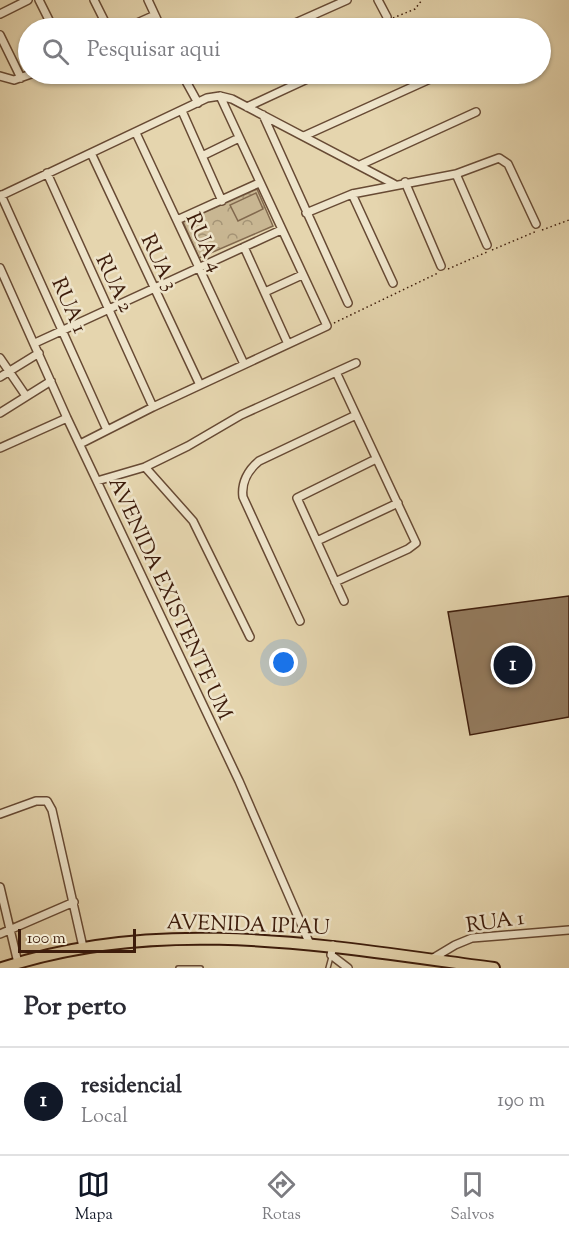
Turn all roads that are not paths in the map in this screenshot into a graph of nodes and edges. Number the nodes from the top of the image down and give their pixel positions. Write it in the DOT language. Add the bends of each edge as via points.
graph roads {
  1 [pos="28,0"];
  2 [pos="39,0"];
  3 [pos="94,0"];
  4 [pos="148,0"];
  5 [pos="347,0"];
  6 [pos="378,0"];
  7 [pos="0,14"];
  8 [pos="155,15"];
  9 [pos="387,17"];
  10 [pos="47,18"];
  11 [pos="103,18"];
  12 [pos="148,18"];
  13 [pos="156,18"];
  14 [pos="306,18"];
  15 [pos="0,35"];
  16 [pos="18,72"];
  17 [pos="0,76"];
  18 [pos="18,79"];
  19 [pos="189,84"];
  20 [pos="296,84"];
  21 [pos="419,84"];
  22 [pos="220,96"];
  23 [pos="198,103"];
  24 [pos="247,107"];
  25 [pos="182,111"];
  26 [pos="476,112"];
  27 [pos="263,115"];
  28 [pos="136,133"];
  29 [pos="304,136"];
  30 [pos="239,138"];
  31 [pos="92,153"];
  32 [pos="202,156"];
  33 [pos="360,165"];
  34 [pos="47,173"];
  35 [pos="456,174"];
  36 [pos="260,183"];
  37 [pos="405,183"];
  38 [pos="394,184"];
  39 [pos="352,194"];
  40 [pos="1,195"];
  41 [pos="222,201"];
  42 [pos="306,213"];
  43 [pos="177,220"];
  44 [pos="536,224"];
  45 [pos="281,230"];
  46 [pos="487,245"];
  47 [pos="244,247"];
  48 [pos="441,266"];
  49 [pos="0,268"];
  50 [pos="198,269"];
  51 [pos="302,275"];
  52 [pos="393,283"];
  53 [pos="154,289"];
  54 [pos="266,292"];
  55 [pos="348,303"];
  56 [pos="109,309"];
  57 [pos="63,330"];
  58 [pos="35,344"];
  59 [pos="288,344"];
  60 [pos="39,353"];
  61 [pos="0,358"];
  62 [pos="356,363"];
  63 [pos="244,364"];
  64 [pos="9,371"];
  65 [pos="336,372"];
  66 [pos="0,377"];
  67 [pos="51,381"];
  68 [pos="200,385"];
  69 [pos="26,396"];
  70 [pos="153,407"];
  71 [pos="0,413"];
  72 [pos="356,415"];
  73 [pos="67,418"];
  74 [pos="107,430"];
  75 [pos="80,444"];
  76 [pos="0,448"];
  77 [pos="376,459"];
  78 [pos="145,467"];
  79 [pos="97,480"];
  80 [pos="398,503"];
  81 [pos="316,541"];
  82 [pos="336,582"];
  83 [pos="344,601"];
  84 [pos="300,621"];
  85 [pos="250,637"];
  86 [pos="0,814"];
  87 [pos="0,887"];
  88 [pos="74,902"];
  89 [pos="10,930"];
  90 [pos="569,930"];
  91 [pos="0,934"];
  92 [pos="309,942"];
  93 [pos="83,947"];
  94 [pos="332,950"];
  95 [pos="430,960"];
  96 [pos="18,963"];
  97 [pos="2,968"];
  98 [pos="178,968"];
  99 [pos="201,968"];
  100 [pos="328,968"];
  101 [pos="348,968"];
  102 [pos="494,968"];
  1 -- 7 [label="street"];
  2 -- 10 [label="street"];
  3 -- 11 [label="street"];
  4 -- 8 [label="street"];
  5 -- 14 [label="street"];
  6 -- 9 [label="street"];
  8 -- 12 [label="street"];
  8 -- 13 [label="street"];
  15 -- 16 [label="street"];
  17 -- 18 [label="street"];
  19 -- 23 [label="street"];
  20 -- 24 [label="street"];
  21 -- 29 [label="street"];
  22 -- 23 [label="street"];
  22 -- 24 [label="street"];
  22 -- 30 [label="street"];
  23 -- 25 [label="street"];
  24 -- 27 [label="street"];
  25 -- 28 [label="street"];
  25 -- 32 [label="street"];
  26 -- 33 [label="street"];
  27 -- 29 [label="street"];
  27 -- 42 [label="street"];
  28 -- 31 [label="street"];
  28 -- 43 [label="street, RUA 4"];
  29 -- 33 [label="street"];
  30 -- 32 [label="street"];
  30 -- 36 [label="street"];
  31 -- 34 [label="street"];
  31 -- 53 [label="street, RUA 3"];
  32 -- 41 [label="street"];
  33 -- 38 [label="street"];
  34 -- 40 [label="street"];
  34 -- 56 [label="street, RUA 2"];
  35 -- 37 [label="street"];
  35 -- 44 [label="street" via="491,159 502,159"];
  35 -- 46 [label="street"];
  36 -- 41 [label="street"];
  36 -- 45 [label="street"];
  37 -- 38 [label="street"];
  37 -- 48 [label="street"];
  38 -- 39 [label="street"];
  39 -- 42 [label="street"];
  39 -- 52 [label="street"];
  40 -- 57 [label="street, RUA 1"];
  41 -- 43 [label="street"];
  42 -- 55 [label="street"];
  43 -- 50 [label="street, RUA 4"];
  45 -- 47 [label="street"];
  45 -- 51 [label="street"];
  47 -- 50 [label="street"];
  47 -- 54 [label="street"];
  49 -- 58 [label="street, AVENIDA EXISTENTE UM"];
  50 -- 53 [label="street"];
  50 -- 63 [label="street, RUA 4"];
  51 -- 54 [label="street"];
  51 -- 59 [label="street" via="327,326"];
  53 -- 56 [label="street"];
  53 -- 68 [label="street, RUA 3"];
  54 -- 59 [label="street"];
  56 -- 57 [label="street"];
  56 -- 70 [label="street, RUA 2"];
  57 -- 58 [label="street"];
  57 -- 74 [label="street, RUA 1"];
  58 -- 60 [label="street, AVENIDA EXISTENTE UM"];
  59 -- 63 [label="street"];
  60 -- 64 [label="street"];
  60 -- 67 [label="street, AVENIDA EXISTENTE UM"];
  61 -- 64 [label="street"];
  62 -- 65 [label="street"];
  63 -- 68 [label="street"];
  64 -- 66 [label="street"];
  64 -- 69 [label="street"];
  65 -- 72 [label="street"];
  65 -- 78 [label="street" via="241,415"];
  67 -- 69 [label="street"];
  67 -- 73 [label="street, AVENIDA EXISTENTE UM"];
  68 -- 70 [label="street"];
  69 -- 71 [label="street"];
  70 -- 74 [label="street"];
  72 -- 77 [label="street"];
  72 -- 84 [label="street" via="259,461 243,486 243,497"];
  73 -- 75 [label="street, AVENIDA EXISTENTE UM"];
  73 -- 76 [label="street"];
  74 -- 75 [label="street"];
  75 -- 79 [label="street, AVENIDA EXISTENTE UM"];
  77 -- 80 [label="street"];
  77 -- 81 [label="street" via="297,498"];
  78 -- 79 [label="street"];
  78 -- 85 [label="street" via="193,521"];
  79 -- 92 [label="street, AVENIDA EXISTENTE UM" via="230,761"];
  80 -- 81 [label="street"];
  80 -- 82 [label="street" via="415,544"];
  81 -- 82 [label="street"];
  82 -- 83 [label="street"];
  86 -- 88 [label="street" via="47,801"];
  87 -- 89 [label="street"];
  88 -- 89 [label="street"];
  88 -- 93 [label="street"];
  89 -- 91 [label="street"];
  89 -- 96 [label="street"];
  90 -- 95 [label="street, RUA 1" via="472,938"];
  92 -- 93 [label="main road, AVENIDA IPIAU" via="192,939"];
  92 -- 94 [label="main road, AVENIDA IPIAU"];
  93 -- 96 [label="main road, AVENIDA IPIAU"];
  94 -- 95 [label="main road, AVENIDA IPIAU"];
  94 -- 100 [label="lane"];
  94 -- 101 [label="street"];
  95 -- 102 [label="main road, AVENIDA IPIAU"];
  96 -- 97 [label="main road, AVENIDA IPIAU"];
  98 -- 99 [label="lane"];
}
